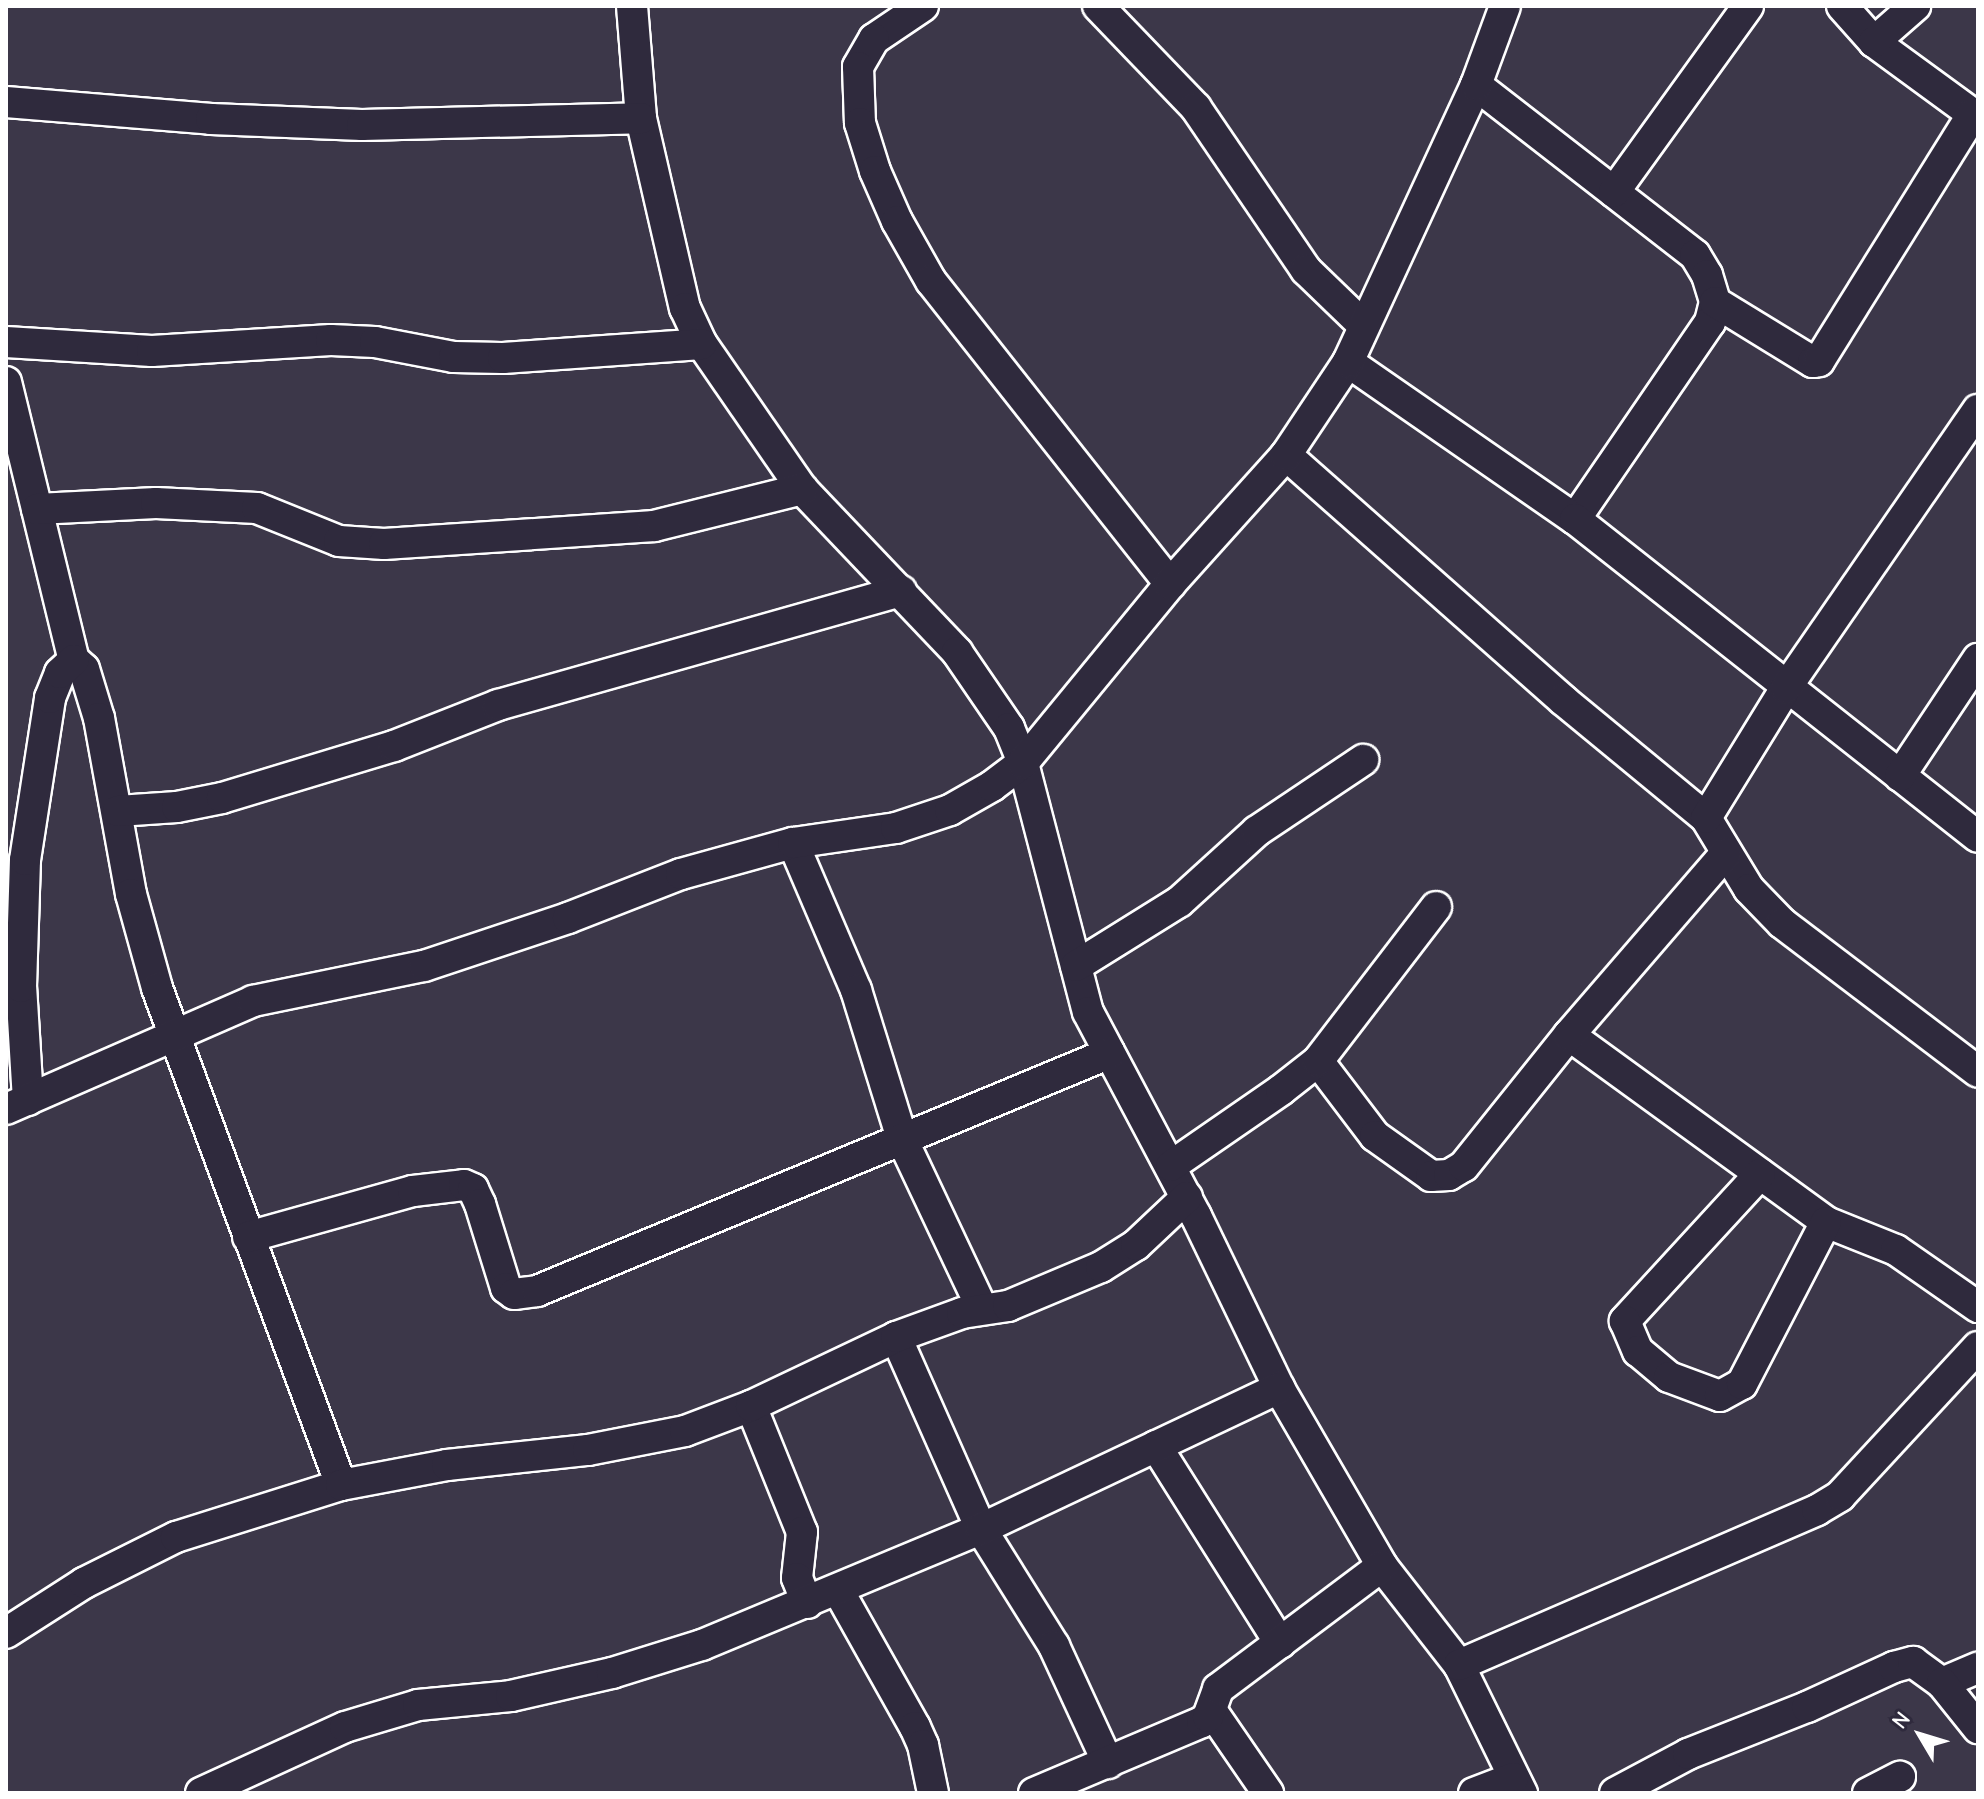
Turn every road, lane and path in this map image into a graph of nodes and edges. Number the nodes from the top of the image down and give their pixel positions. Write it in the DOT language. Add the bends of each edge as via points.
graph roads {
  1 [pos="632,6"];
  2 [pos="923,6"];
  3 [pos="1098,6"];
  4 [pos="1505,6"];
  5 [pos="1748,6"];
  6 [pos="1842,6"];
  7 [pos="1915,6"];
  8 [pos="1874,42"];
  9 [pos="1476,85"];
  10 [pos="6,102"];
  11 [pos="1976,116"];
  12 [pos="641,118"];
  13 [pos="1614,192"];
  14 [pos="1715,302"];
  15 [pos="1363,325"];
  16 [pos="6,342"];
  17 [pos="702,344"];
  18 [pos="1348,362"];
  19 [pos="6,382"];
  20 [pos="1978,410"];
  21 [pos="1286,455"];
  22 [pos="802,489"];
  23 [pos="37,509"];
  24 [pos="1575,519"];
  25 [pos="1170,584"];
  26 [pos="901,591"];
  27 [pos="1978,659"];
  28 [pos="74,660"];
  29 [pos="1786,688"];
  30 [pos="1363,760"];
  31 [pos="1023,763"];
  32 [pos="1900,776"];
  33 [pos="118,811"];
  34 [pos="1706,818"];
  35 [pos="1978,837"];
  36 [pos="793,843"];
  37 [pos="1726,853"];
  38 [pos="1436,907"];
  39 [pos="1076,966"];
  40 [pos="173,1034"];
  41 [pos="1569,1035"];
  42 [pos="1110,1053"];
  43 [pos="1318,1061"];
  44 [pos="1978,1072"];
  45 [pos="17,1104"];
  46 [pos="902,1139"];
  47 [pos="1171,1166"];
  48 [pos="1760,1174"];
  49 [pos="1187,1197"];
  50 [pos="1826,1222"];
  51 [pos="248,1237"];
  52 [pos="1978,1307"];
  53 [pos="982,1308"];
  54 [pos="896,1337"];
  55 [pos="1978,1347"];
  56 [pos="1279,1388"];
  57 [pos="751,1406"];
  58 [pos="1156,1446"];
  59 [pos="341,1485"];
  60 [pos="981,1529"];
  61 [pos="1382,1566"];
  62 [pos="838,1590"];
  63 [pos="807,1603"];
  64 [pos="6,1633"];
  65 [pos="1280,1643"];
  66 [pos="1459,1665"];
  67 [pos="1978,1668"];
  68 [pos="1942,1683"];
  69 [pos="1211,1710"];
  70 [pos="1978,1728"];
  71 [pos="1108,1763"];
  72 [pos="1900,1777"];
  73 [pos="1518,1785"];
  74 [pos="201,1793"];
  75 [pos="933,1793"];
  76 [pos="1034,1793"];
  77 [pos="1268,1793"];
  78 [pos="1474,1793"];
  79 [pos="1615,1793"];
  80 [pos="1868,1793"];
  1 -- 12 [label="street"];
  2 -- 25 [label="street" via="874,39 858,67 860,123 875,171 931,281"];
  3 -- 15 [label="street" via="1196,108 1306,270"];
  4 -- 9 [label="street"];
  5 -- 13 [label="street"];
  6 -- 8 [label="street"];
  7 -- 8 [label="street"];
  8 -- 11 [label="street"];
  9 -- 13 [label="street"];
  9 -- 15 [label="street"];
  10 -- 12 [label="street" via="362,125"];
  11 -- 14 [label="street" via="1819,361"];
  12 -- 17 [label="street" via="675,272"];
  13 -- 14 [label="street" via="1695,255"];
  14 -- 24 [label="street" via="1710,322"];
  15 -- 18 [label="street"];
  16 -- 17 [label="street" via="152,351 331,340 375,342 454,357 503,358"];
  17 -- 22 [label="street"];
  18 -- 21 [label="street"];
  18 -- 24 [label="street"];
  19 -- 23 [label="street"];
  20 -- 29 [label="street"];
  21 -- 25 [label="street"];
  21 -- 34 [label="street" via="1563,700"];
  22 -- 23 [label="street" via="654,526 384,544 339,541 257,508 156,503"];
  22 -- 26 [label="street"];
  23 -- 28 [label="street"];
  24 -- 29 [label="street"];
  25 -- 31 [label="street"];
  26 -- 31 [label="street" via="957,652 1009,728"];
  26 -- 33 [label="street" via="498,705 394,746 222,798"];
  27 -- 32 [label="street"];
  28 -- 33 [label="street" via="84,669 99,718"];
  28 -- 45 [label="street" via="60,673 50,698 25,860"];
  29 -- 32 [label="street"];
  29 -- 34 [label="street"];
  30 -- 39 [label="street" via="1257,831 1179,902"];
  31 -- 36 [label="street" via="950,810 896,828"];
  31 -- 39 [label="street"];
  32 -- 35 [label="street"];
  33 -- 40 [label="street" via="131,894"];
  34 -- 37 [label="street"];
  36 -- 40 [label="street" via="681,874 424,966 253,1001"];
  36 -- 46 [label="street" via="856,990"];
  37 -- 41 [label="street"];
  37 -- 44 [label="street" via="1749,889 1782,923"];
  38 -- 43 [label="street"];
  39 -- 42 [label="street" via="1088,1012"];
  40 -- 45 [label="street"];
  40 -- 51 [label="street"];
  41 -- 43 [label="street" via="1464,1166 1449,1175 1431,1176 1375,1136"];
  41 -- 48 [label="street"];
  42 -- 46 [label="street"];
  42 -- 47 [label="street"];
  43 -- 47 [label="street"];
  46 -- 51 [label="street" via="537,1291 514,1294 501,1278 480,1204 473,1189 464,1185 413,1191"];
  46 -- 53 [label="street"];
  47 -- 49 [label="street"];
  48 -- 50 [label="street"];
  48 -- 50 [label="street" via="1625,1321 1638,1351 1669,1377 1720,1396 1742,1384"];
  49 -- 53 [label="street" via="1146,1237 1101,1267 1008,1306"];
  49 -- 56 [label="street"];
  50 -- 52 [label="street" via="1896,1250"];
  51 -- 59 [label="street"];
  53 -- 54 [label="street"];
  54 -- 57 [label="street"];
  54 -- 60 [label="street"];
  55 -- 66 [label="street" via="1840,1496"];
  56 -- 58 [label="street"];
  56 -- 61 [label="street"];
  57 -- 59 [label="street" via="685,1431 602,1447 447,1465"];
  57 -- 63 [label="street" via="802,1532 797,1578"];
  58 -- 60 [label="street"];
  58 -- 65 [label="street"];
  59 -- 64 [label="street" via="176,1537 84,1583"];
  60 -- 62 [label="street"];
  60 -- 71 [label="street" via="1054,1646"];
  61 -- 65 [label="street"];
  61 -- 66 [label="street"];
  62 -- 63 [label="street"];
  62 -- 75 [label="street" via="915,1727"];
  63 -- 74 [label="street" via="702,1645 612,1673 511,1696 418,1705 345,1727"];
  65 -- 69 [label="street" via="1218,1689"];
  66 -- 73 [label="street"];
  67 -- 68 [label="street"];
  68 -- 70 [label="street"];
  68 -- 79 [label="street" via="1913,1662 1894,1667 1688,1754"];
  69 -- 71 [label="street" via="1202,1722"];
  69 -- 77 [label="street"];
  71 -- 76 [label="street"];
  72 -- 80 [label="street"];
  73 -- 78 [label="street"];
}
